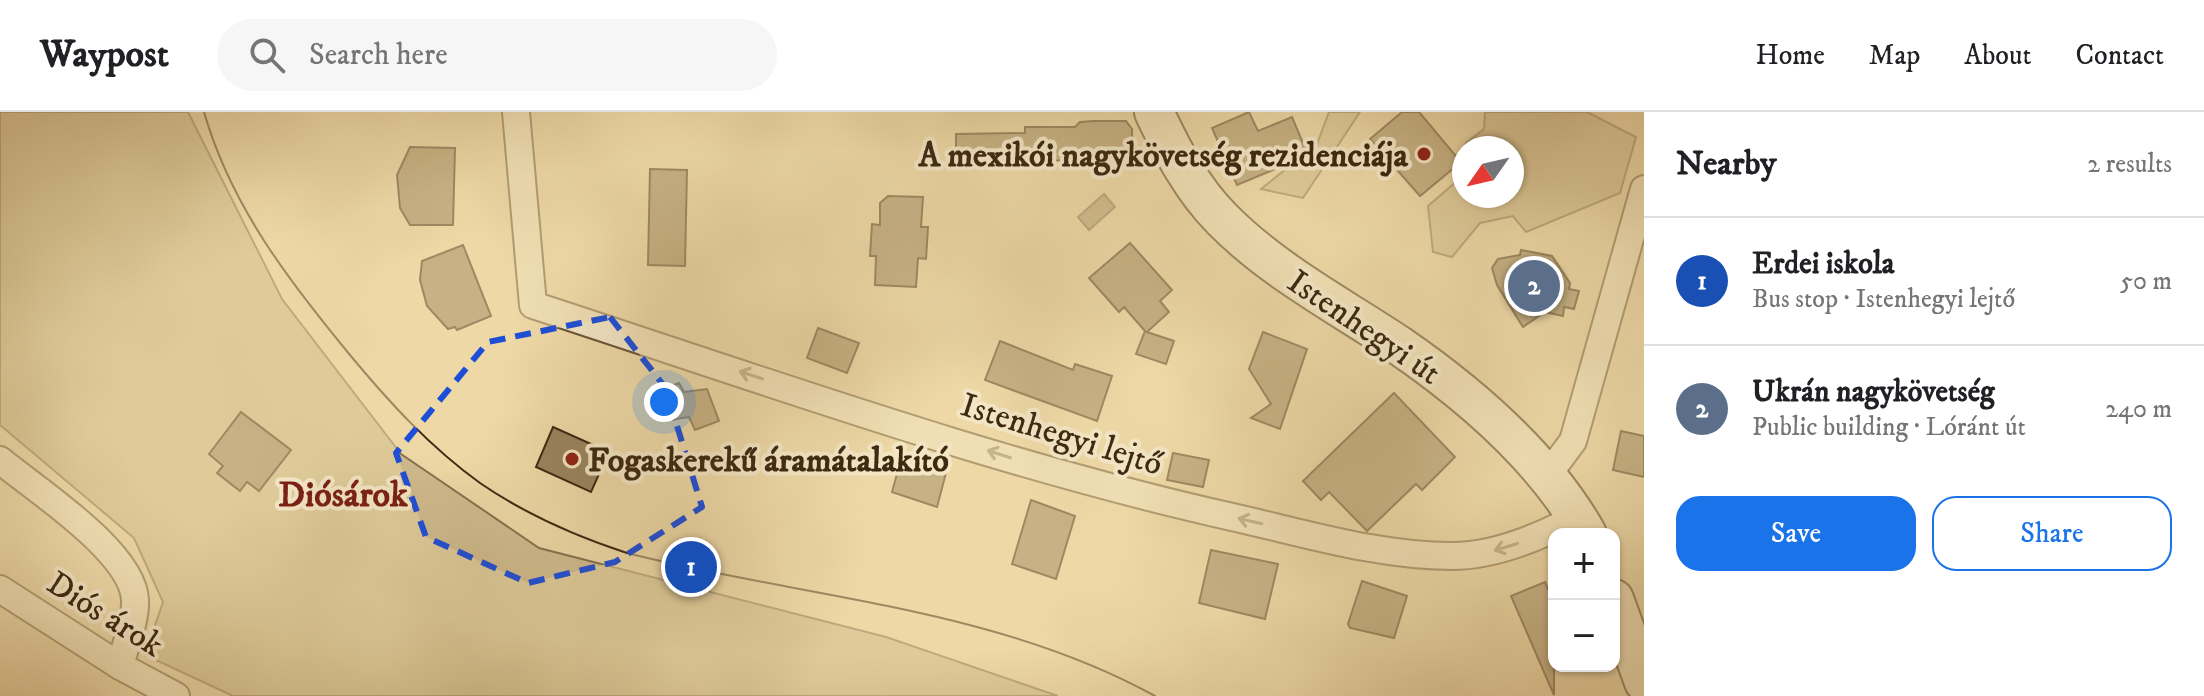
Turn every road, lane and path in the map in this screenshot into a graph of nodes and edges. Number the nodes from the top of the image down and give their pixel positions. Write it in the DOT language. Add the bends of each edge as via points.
graph roads {
  1 [pos="516,112"];
  2 [pos="1154,112"];
  3 [pos="1644,189"];
  4 [pos="1638,233"];
  5 [pos="0,460"];
  6 [pos="1547,476"];
  7 [pos="1582,525"];
  8 [pos="0,589"];
  9 [pos="1614,600"];
  10 [pos="120,666"];
  11 [pos="1644,682"];
  12 [pos="176,696"];
  7 -- 1 [label="street, Istenhegyi lejtő, one-way" via="1479,554 1427,555 1362,546 1121,492 533,305"];
  2 -- 6 [label="street, Istenhegyi út" via="1194,185 1238,234 1440,375"];
  3 -- 4 [label="street"];
  4 -- 6 [label="street" via="1573,441"];
  5 -- 10 [label="street" via="105,547 130,579 134,610"];
  6 -- 7 [label="street, Istenhegyi út"];
  8 -- 10 [label="street, Diós árok"];
  9 -- 11 [label="street"];
  10 -- 12 [label="street, Diós árok"];
}
